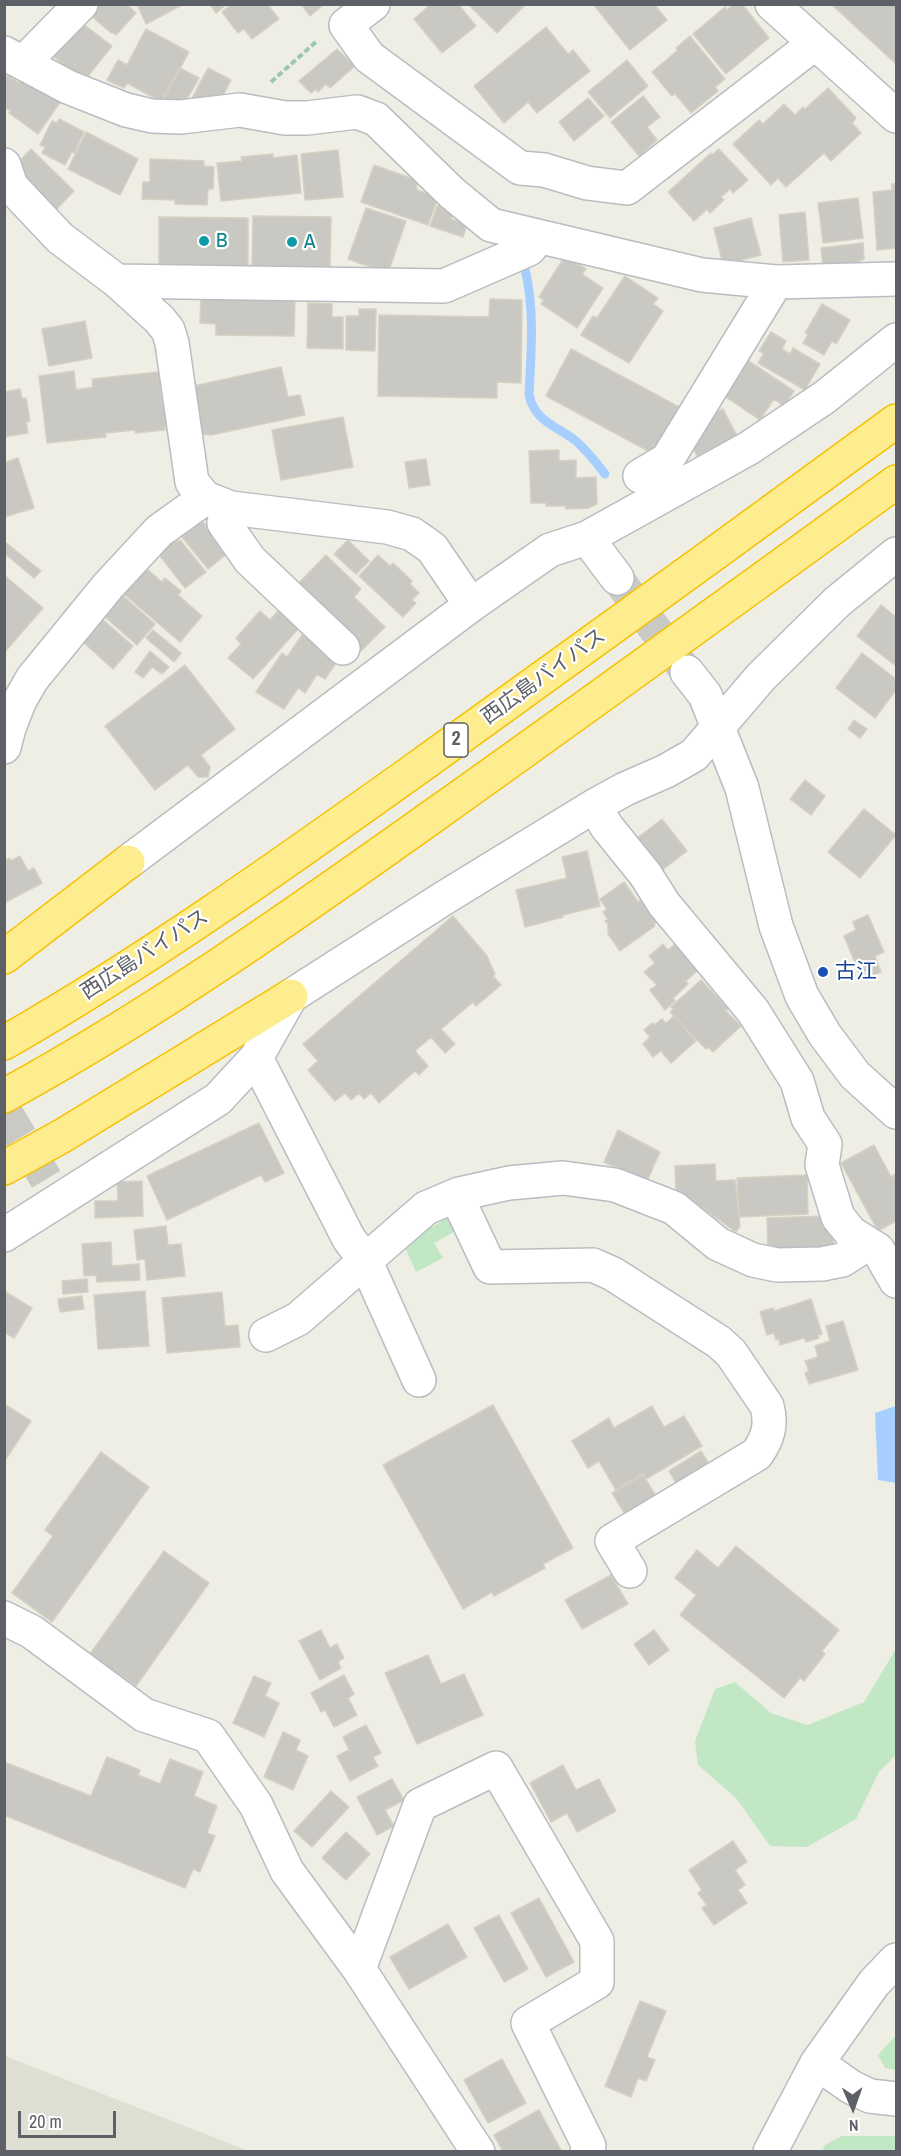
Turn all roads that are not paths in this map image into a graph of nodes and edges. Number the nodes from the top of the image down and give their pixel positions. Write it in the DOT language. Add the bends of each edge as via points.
graph roads {
  1 [pos="81,4"];
  2 [pos="373,4"];
  3 [pos="772,4"];
  4 [pos="814,44"];
  5 [pos="14,57"];
  6 [pos="897,116"];
  7 [pos="4,165"];
  8 [pos="539,237"];
  9 [pos="897,279"];
  10 [pos="117,281"];
  11 [pos="776,282"];
  12 [pos="897,340"];
  13 [pos="897,421"];
  14 [pos="640,476"];
  15 [pos="897,482"];
  16 [pos="218,503"];
  17 [pos="587,538"];
  18 [pos="890,568"];
  19 [pos="617,578"];
  20 [pos="471,605"];
  21 [pos="343,648"];
  22 [pos="687,672"];
  23 [pos="717,728"];
  24 [pos="4,747"];
  25 [pos="594,806"];
  26 [pos="128,862"];
  27 [pos="4,957"];
  28 [pos="291,996"];
  29 [pos="4,1043"];
  30 [pos="256,1058"];
  31 [pos="4,1096"];
  32 [pos="897,1112"];
  33 [pos="4,1168"];
  34 [pos="459,1194"];
  35 [pos="4,1235"];
  36 [pos="867,1245"];
  37 [pos="365,1260"];
  38 [pos="897,1281"];
  39 [pos="266,1335"];
  40 [pos="419,1380"];
  41 [pos="630,1571"];
  42 [pos="4,1618"];
  43 [pos="897,1959"];
  44 [pos="359,1968"];
  45 [pos="817,2063"];
  46 [pos="897,2099"];
  47 [pos="478,2151"];
  48 [pos="587,2151"];
  49 [pos="770,2151"];
  1 -- 5 [label="street"];
  2 -- 4 [label="street" via="346,25 369,57 520,168 627,188"];
  3 -- 4 [label="street"];
  4 -- 6 [label="street"];
  5 -- 8 [label="street" via="68,87 152,116 240,110 307,118 357,112 376,119 444,186 491,225"];
  7 -- 10 [label="street" via="11,186 60,238"];
  8 -- 10 [label="street" via="530,249 444,286"];
  8 -- 11 [label="street" via="702,275"];
  9 -- 11 [label="street"];
  10 -- 16 [label="street" via="168,330 192,482"];
  11 -- 14 [label="street" via="667,460"];
  12 -- 17 [label="street" via="825,398 748,447"];
  13 -- 29 [label="highway, 西広島バイパス / 2" via="315,841 165,943"];
  15 -- 31 [label="highway, 2" via="341,881 189,984"];
  16 -- 20 [label="street" via="412,534 432,548"];
  16 -- 21 [label="street" via="224,524 250,560"];
  16 -- 24 [label="street" via="159,531 108,586 32,679 19,702"];
  17 -- 19 [label="street"];
  17 -- 20 [label="street" via="550,550"];
  18 -- 23 [label="street" via="837,602 761,677"];
  20 -- 26 [label="street"];
  22 -- 23 [label="street" via="705,695"];
  23 -- 25 [label="street" via="694,755"];
  23 -- 32 [label="street" via="742,788 776,926 802,996 855,1075"];
  25 -- 28 [label="street"];
  25 -- 36 [label="street" via="664,904 753,1011 796,1081 808,1118 825,1144 822,1165 838,1217"];
  26 -- 27 [label="highway"];
  28 -- 30 [label="street"];
  28 -- 33 [label="highway"];
  30 -- 35 [label="street" via="218,1099 54,1192"];
  30 -- 37 [label="street" via="349,1239"];
  34 -- 36 [label="street" via="509,1183 563,1178 615,1185 674,1208 718,1244 753,1260 777,1265 842,1260"];
  34 -- 37 [label="street" via="426,1208"];
  34 -- 41 [label="street" via="490,1267 593,1265 613,1274 720,1342 767,1406 768,1434 757,1454 612,1541"];
  36 -- 38 [label="street" via="878,1250"];
  37 -- 39 [label="street" via="298,1319"];
  37 -- 40 [label="street"];
  42 -- 44 [label="street" via="32,1632 144,1715 208,1736 256,1804 287,1871"];
  43 -- 45 [label="street" via="874,1983"];
  44 -- 47 [label="street"];
  44 -- 48 [label="street" via="420,1805 496,1768 597,1941 597,1982 528,2023 589,2146"];
  45 -- 46 [label="street" via="870,2096"];
  45 -- 49 [label="street"];
}
